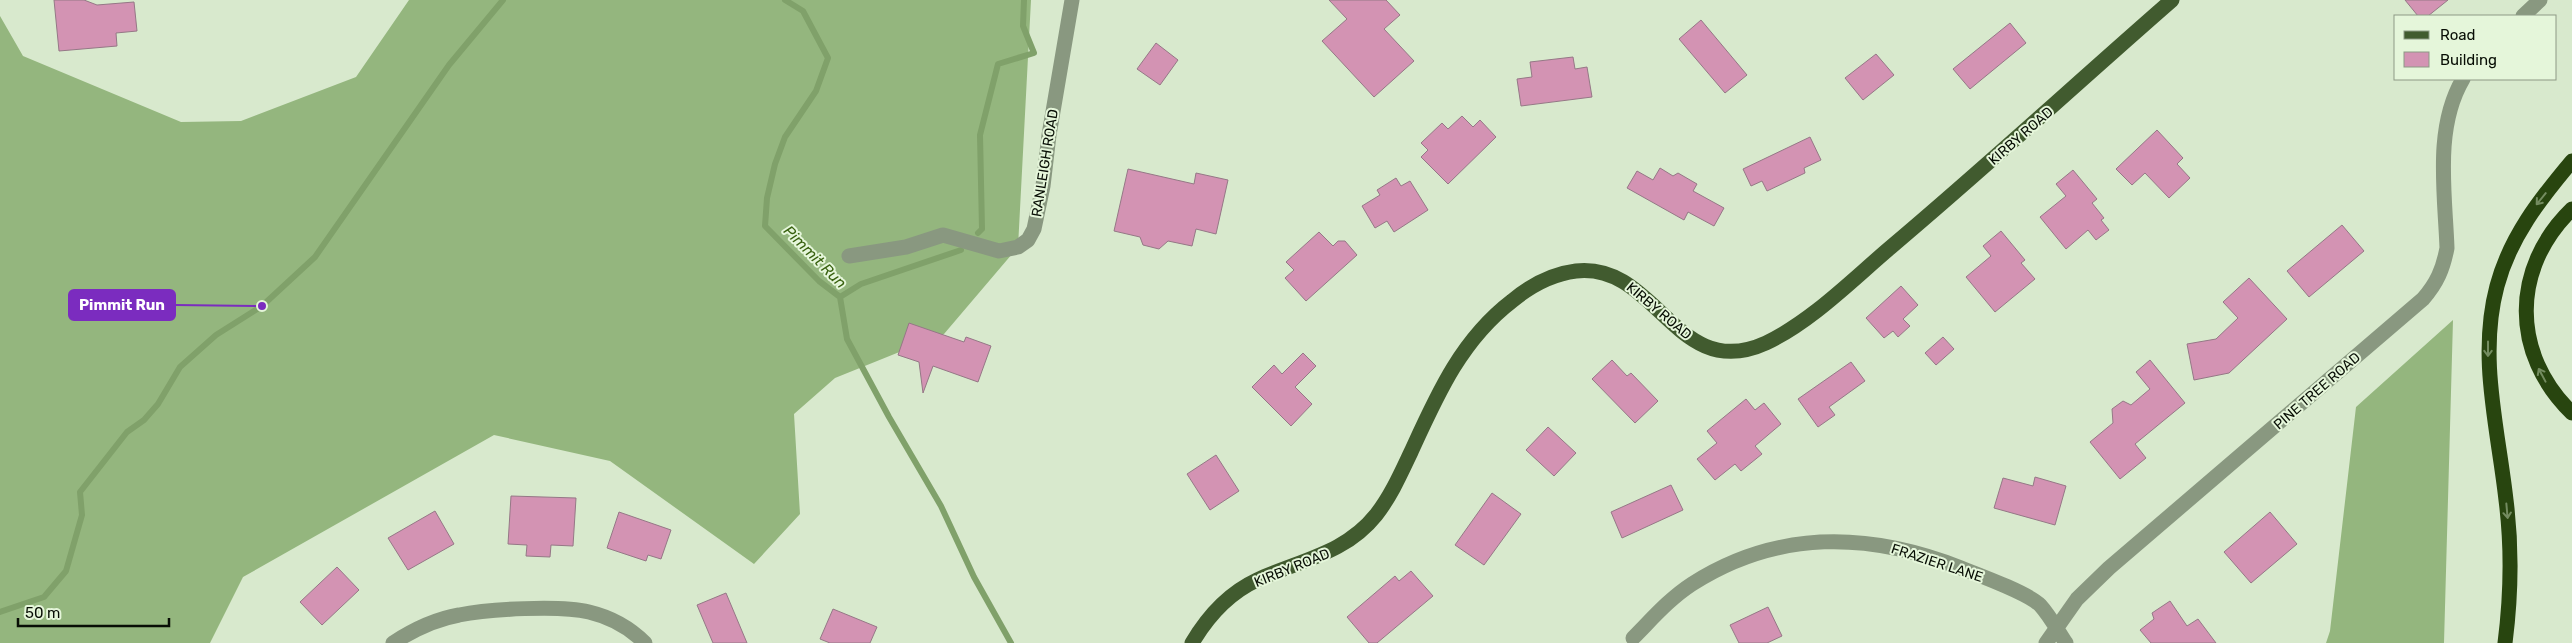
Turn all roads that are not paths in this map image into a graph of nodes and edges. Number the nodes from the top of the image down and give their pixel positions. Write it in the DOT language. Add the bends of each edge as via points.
graph roads {
  1 [pos="1072,0"];
  2 [pos="2172,0"];
  3 [pos="2540,0"];
  4 [pos="2524,15"];
  5 [pos="2463,80"];
  6 [pos="2569,166"];
  7 [pos="2572,209"];
  8 [pos="849,256"];
  9 [pos="2572,413"];
  10 [pos="2056,628"];
  11 [pos="1633,638"];
  12 [pos="393,643"];
  13 [pos="646,643"];
  14 [pos="1192,643"];
  15 [pos="2046,643"];
  16 [pos="2066,643"];
  17 [pos="2505,643"];
  1 -- 8 [label="street, RANLEIGH ROAD" via="1043,186 1034,229 1028,240 1018,247 999,251 943,235 894,250"];
  2 -- 14 [label="main road, KIRBY ROAD" via="2025,133 1927,216 1797,324 1765,343 1740,351 1702,346 1676,328 1632,286 1604,273 1578,271 1528,289 1494,315 1466,346 1438,391 1386,501 1366,526 1333,552 1256,581 1238,592 1209,618"];
  3 -- 4 [label="street"];
  5 -- 10 [label="street, PINE TREE ROAD" via="2451,104 2446,128 2447,248 2444,267 2436,283 2423,299 2109,568 2077,599"];
  6 -- 17 [label="highway, one-way" via="2533,209 2516,238 2497,285 2490,321 2489,377 2509,533"];
  9 -- 7 [label="highway, one-way" via="2550,389 2538,368 2528,334 2526,312 2528,288 2539,253 2550,233"];
  10 -- 11 [label="street, FRAZIER LANE" via="2039,604 1996,582 1942,561 1896,547 1825,541 1756,553 1724,566 1691,585 1662,608"];
  10 -- 15 [label="street, PINE TREE ROAD"];
  10 -- 16 [label="street, FRAZIER LANE"];
  12 -- 13 [label="street" via="430,623 460,614 571,609 614,621"];
}
